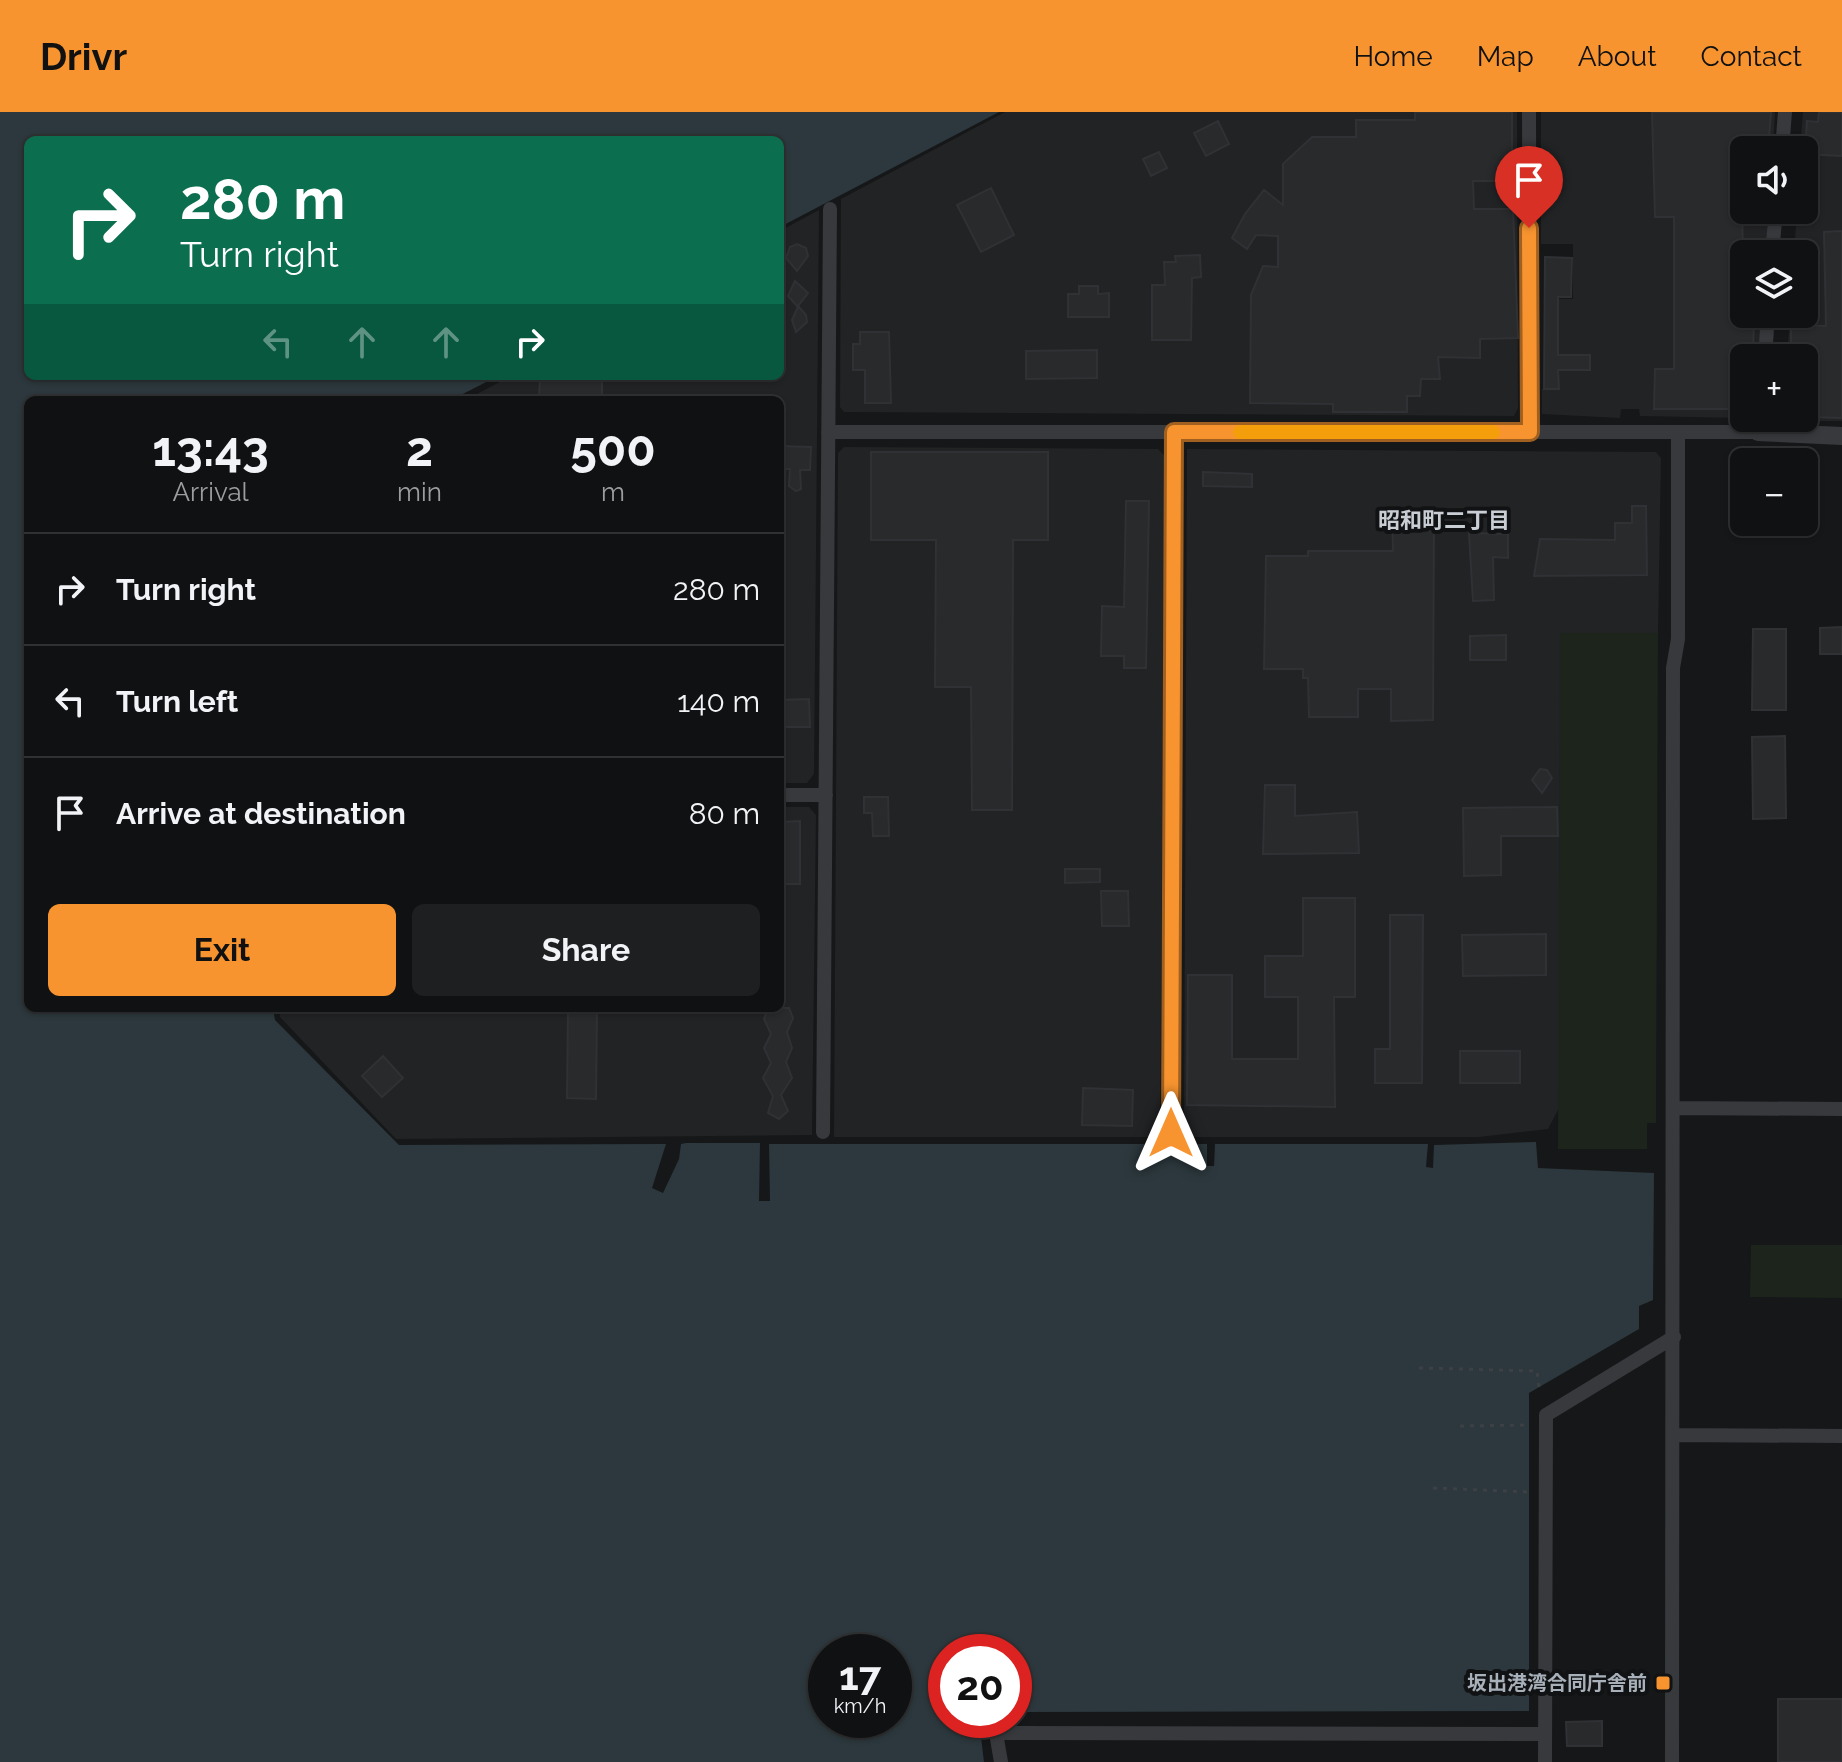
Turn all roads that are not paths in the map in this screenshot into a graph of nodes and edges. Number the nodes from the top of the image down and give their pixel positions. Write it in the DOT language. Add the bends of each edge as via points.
graph roads {
  1 [pos="1529,112"];
  2 [pos="1785,112"];
  3 [pos="1783,136"];
  4 [pos="830,209"];
  5 [pos="1730,428"];
  6 [pos="828,432"];
  7 [pos="1174,432"];
  8 [pos="1530,432"];
  9 [pos="1678,432"];
  10 [pos="1812,432"];
  11 [pos="1842,436"];
  12 [pos="784,795"];
  13 [pos="826,795"];
  14 [pos="1673,1108"];
  15 [pos="1842,1109"];
  16 [pos="823,1132"];
  17 [pos="1171,1133"];
  18 [pos="1674,1337"];
  19 [pos="1675,1435"];
  20 [pos="1842,1436"];
  21 [pos="1544,1734"];
  22 [pos="1001,1762"];
  23 [pos="1545,1762"];
  24 [pos="1672,1762"];
  1 -- 8 [label="street"];
  2 -- 3 [label="street"];
  4 -- 6 [label="street"];
  5 -- 9 [label="street"];
  6 -- 7 [label="street"];
  6 -- 13 [label="street"];
  7 -- 8 [label="street"];
  7 -- 17 [label="lane"];
  8 -- 9 [label="street"];
  9 -- 14 [label="street"];
  10 -- 11 [label="street"];
  12 -- 13 [label="street"];
  13 -- 16 [label="street"];
  14 -- 15 [label="street"];
  14 -- 18 [label="street"];
  18 -- 19 [label="street"];
  18 -- 21 [label="street" via="1546,1415"];
  19 -- 20 [label="street"];
  19 -- 24 [label="street"];
  21 -- 22 [label="street" via="996,1733"];
  21 -- 23 [label="street"];
}
